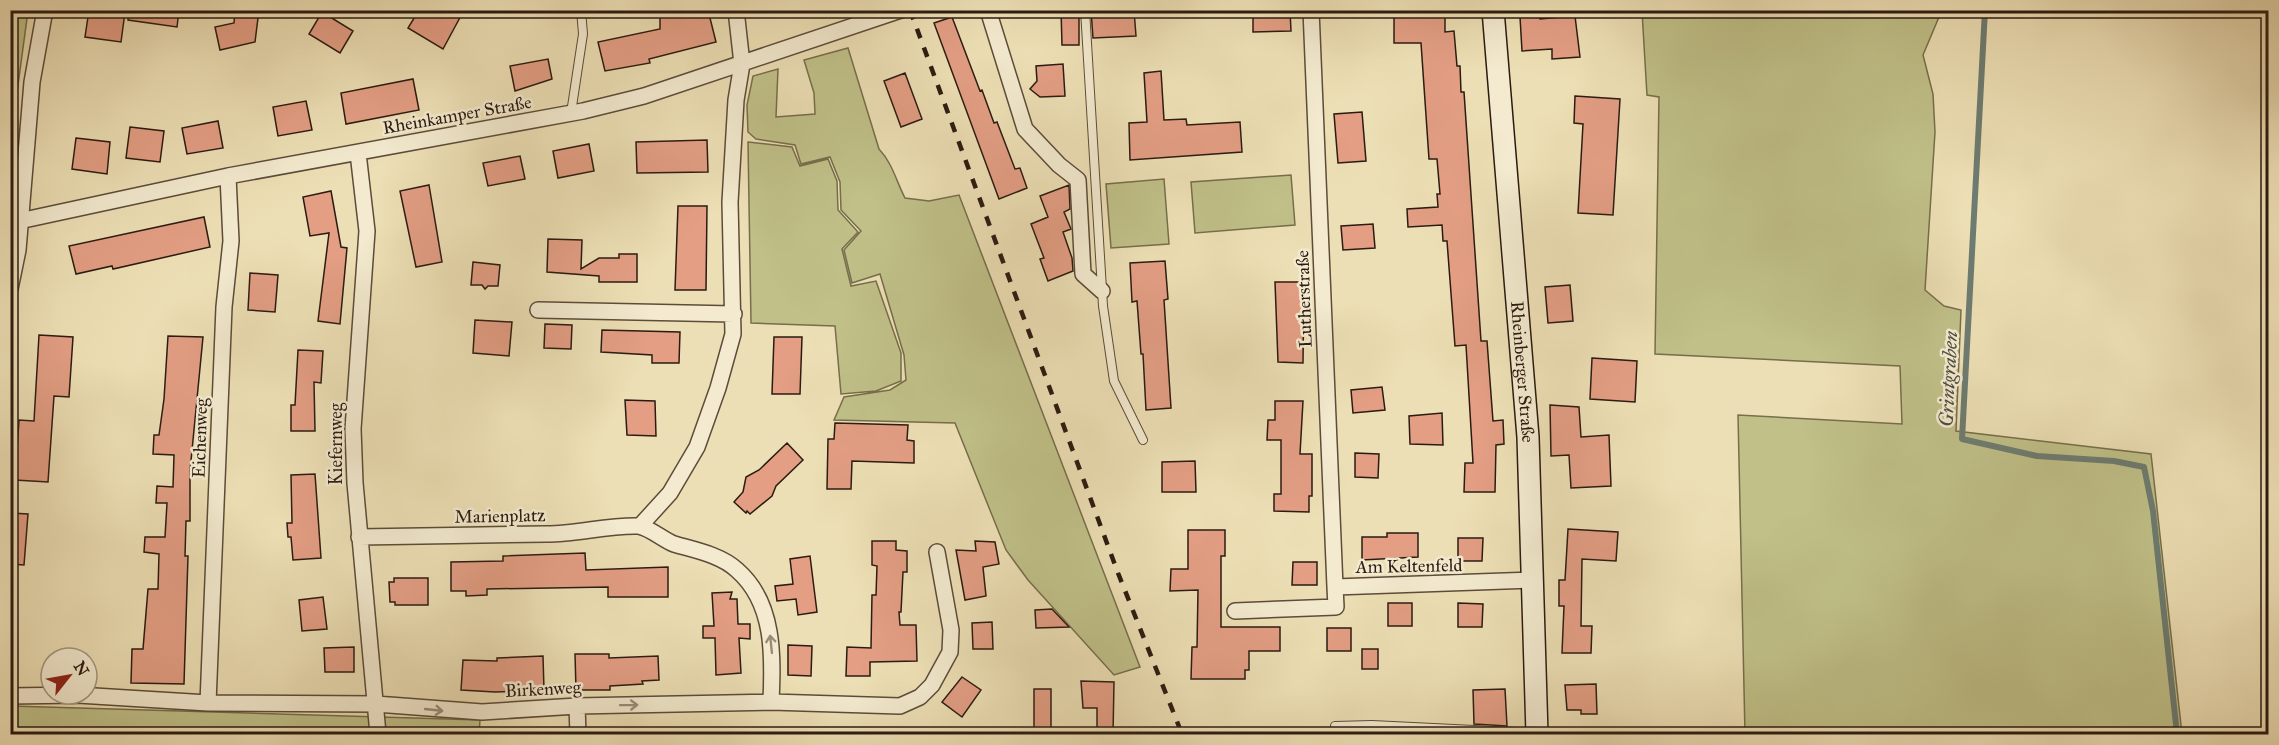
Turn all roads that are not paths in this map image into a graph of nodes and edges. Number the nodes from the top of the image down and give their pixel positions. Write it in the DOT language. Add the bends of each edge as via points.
graph roads {
  1 [pos="45,10"];
  2 [pos="581,10"];
  3 [pos="736,10"];
  4 [pos="902,10"];
  5 [pos="988,10"];
  6 [pos="1085,10"];
  7 [pos="1311,10"];
  8 [pos="1493,10"];
  9 [pos="742,64"];
  10 [pos="571,113"];
  11 [pos="358,153"];
  12 [pos="228,176"];
  13 [pos="15,222"];
  14 [pos="10,289"];
  15 [pos="1102,291"];
  16 [pos="538,310"];
  17 [pos="734,314"];
  18 [pos="1143,440"];
  19 [pos="640,526"];
  20 [pos="359,537"];
  21 [pos="937,552"];
  22 [pos="1534,580"];
  23 [pos="1335,587"];
  24 [pos="1235,611"];
  25 [pos="10,696"];
  26 [pos="771,702"];
  27 [pos="208,703"];
  28 [pos="376,704"];
  29 [pos="577,706"];
  30 [pos="1335,726"];
  31 [pos="1538,734"];
  32 [pos="378,735"];
  33 [pos="578,735"];
  1 -- 13 [label="street"];
  2 -- 10 [label="lane" via="583,34"];
  3 -- 9 [label="street"];
  4 -- 9 [label="street, Rheinkamper Straße"];
  5 -- 15 [label="street" via="1025,129 1078,180 1083,274"];
  6 -- 15 [label="lane"];
  7 -- 23 [label="street, Lutherstraße"];
  8 -- 22 [label="main road, Rheinberger Straße" via="1528,437"];
  9 -- 10 [label="street, Rheinkamper Straße" via="644,96"];
  9 -- 17 [label="street" via="730,202"];
  10 -- 11 [label="street, Rheinkamper Straße"];
  11 -- 12 [label="street, Rheinkamper Straße"];
  11 -- 20 [label="street, Kiefernweg" via="367,231 353,429"];
  12 -- 13 [label="street, Rheinkamper Straße"];
  12 -- 27 [label="street, Eichenweg" via="231,241 224,307"];
  13 -- 14 [label="street"];
  15 -- 18 [label="lane" via="1114,381"];
  16 -- 17 [label="street"];
  17 -- 19 [label="street" via="733,334 718,388 697,447 670,493"];
  19 -- 20 [label="street, Marienplatz" via="557,534"];
  26 -- 19 [label="street, one-way" via="770,632 750,584 736,568 666,541"];
  20 -- 28 [label="street, Kiefernweg"];
  21 -- 26 [label="street, Birkenweg" via="951,630 950,652 943,670 920,697 900,706"];
  22 -- 23 [label="street, Am Keltenfeld"];
  22 -- 31 [label="main road, Rheinberger Straße"];
  23 -- 24 [label="street, Am Keltenfeld" via="1336,607"];
  25 -- 27 [label="street, Birkenweg" via="78,695"];
  29 -- 26 [label="street, Birkenweg, one-way"];
  27 -- 28 [label="street, Birkenweg"];
  28 -- 29 [label="street, Birkenweg, one-way" via="482,712"];
  28 -- 32 [label="street, Kiefernweg"];
  29 -- 33 [label="street"];
  30 -- 31 [label="lane"];
}
